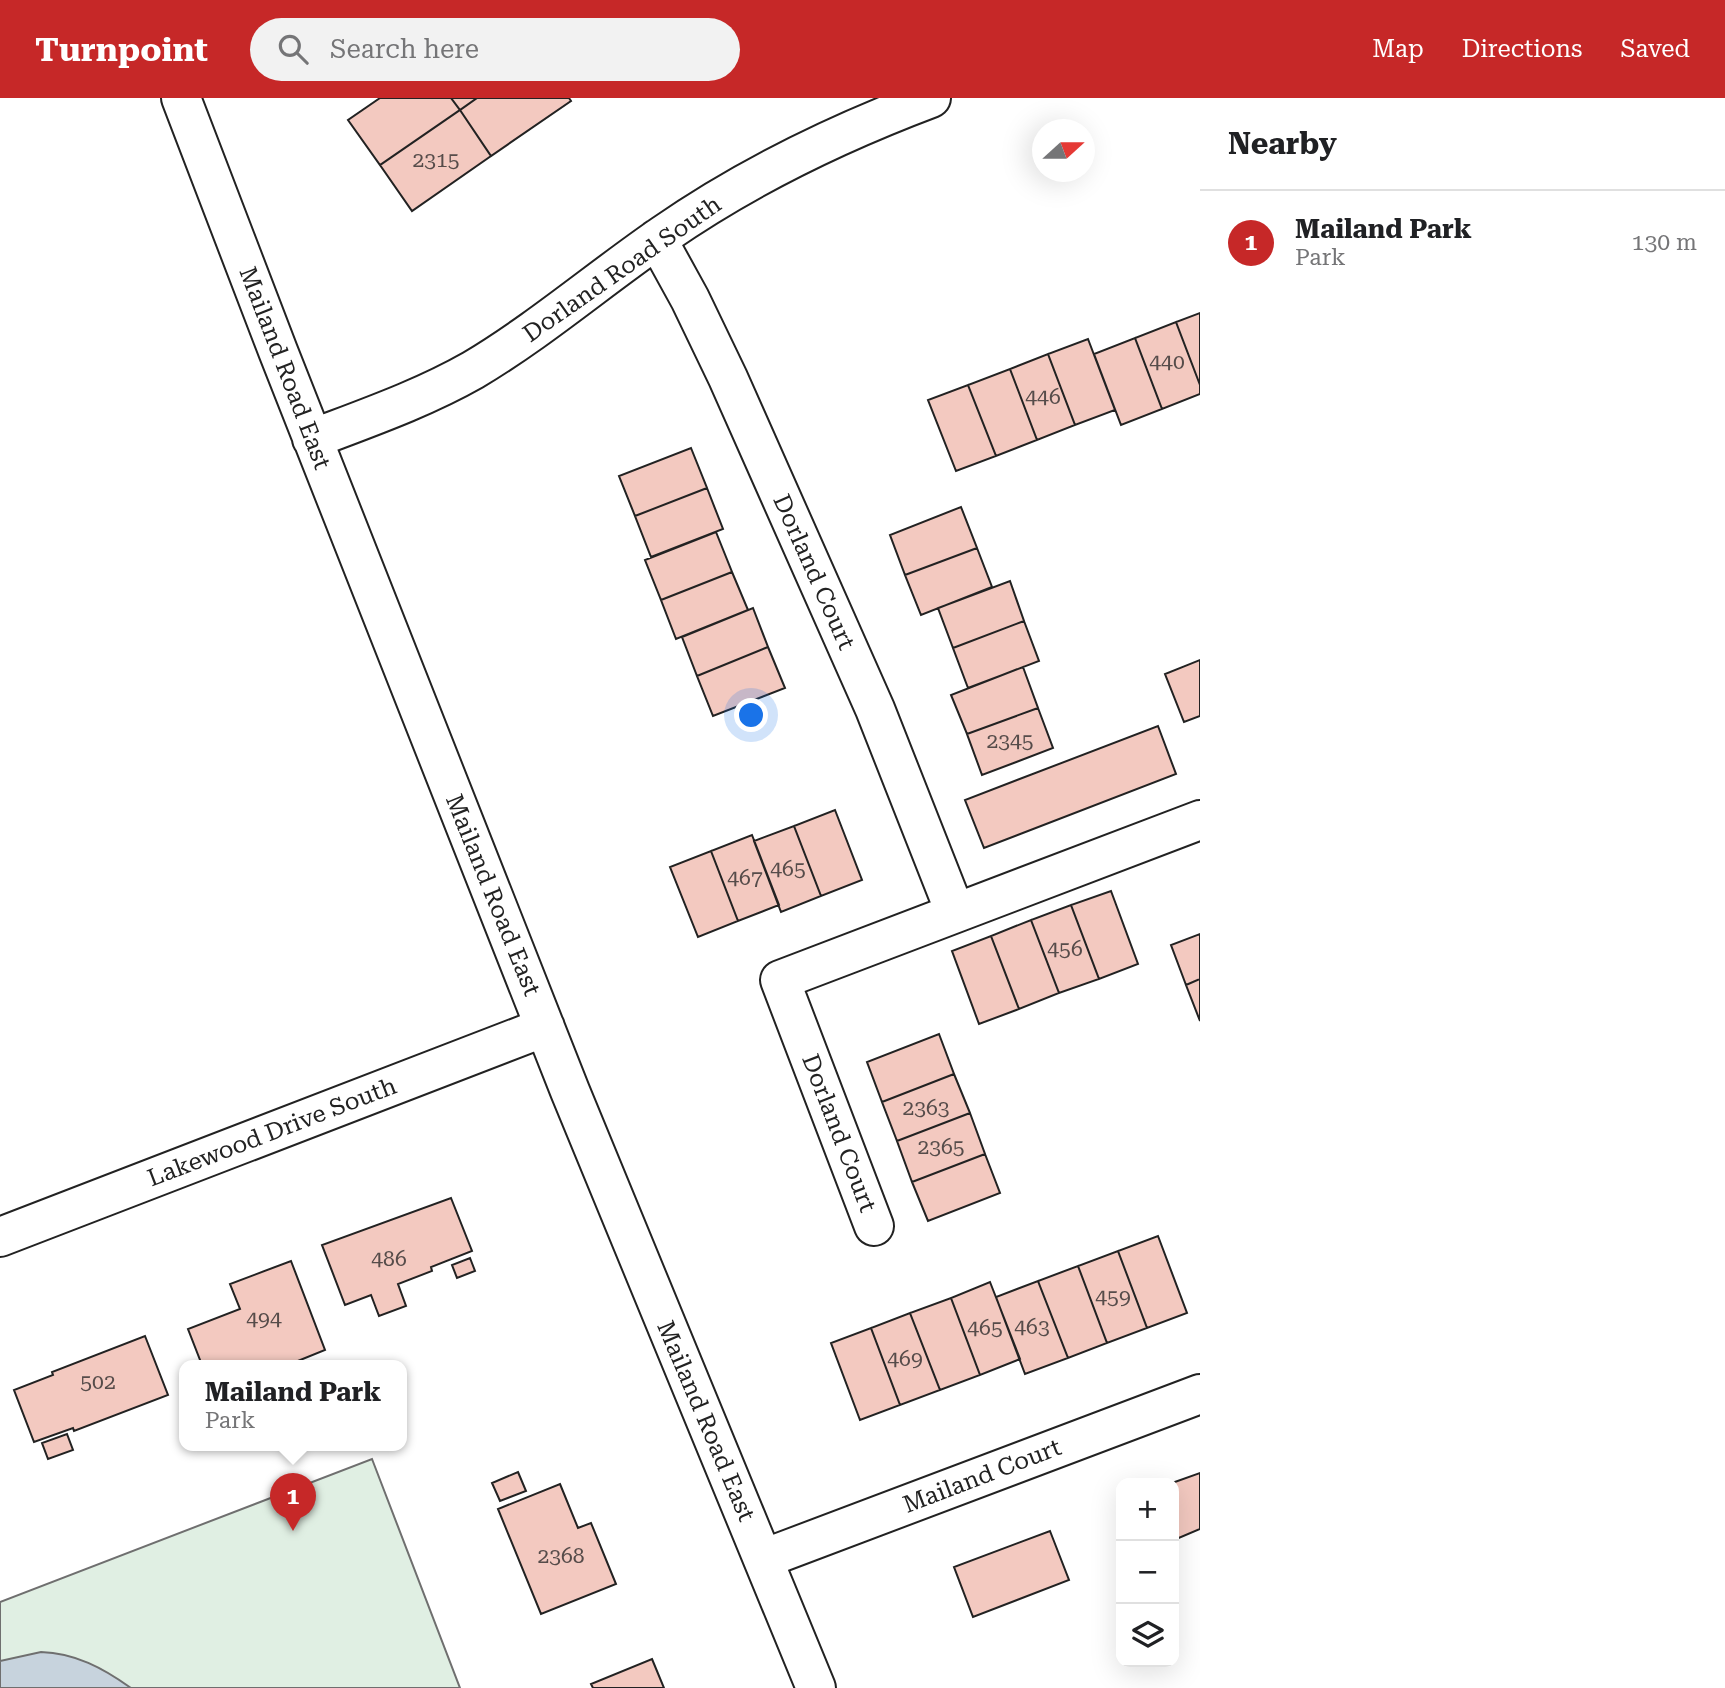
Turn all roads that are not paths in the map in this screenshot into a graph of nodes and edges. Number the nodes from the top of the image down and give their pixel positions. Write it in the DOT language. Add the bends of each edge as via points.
graph roads {
  1 [pos="181,98"];
  2 [pos="931,98"];
  3 [pos="657,239"];
  4 [pos="312,439"];
  5 [pos="1200,820"];
  6 [pos="955,912"];
  7 [pos="545,1027"];
  8 [pos="874,1226"];
  9 [pos="0,1237"];
  10 [pos="1200,1394"];
  11 [pos="763,1559"];
  12 [pos="816,1688"];
  1 -- 4 [label="street, Mailand Road East"];
  2 -- 3 [label="street, Dorland Road South" via="852,130 764,175"];
  3 -- 4 [label="street, Dorland Road South" via="523,338 471,370 414,399"];
  3 -- 6 [label="street, Dorland Court" via="728,378 875,709"];
  4 -- 7 [label="street, Mailand Road East"];
  5 -- 6 [label="street, Dorland Court"];
  6 -- 8 [label="street, Dorland Court" via="780,980"];
  7 -- 9 [label="street, Lakewood Drive South"];
  7 -- 11 [label="street, Mailand Road East"];
  10 -- 11 [label="street, Mailand Court"];
  11 -- 12 [label="street, Mailand Road East"];
}
